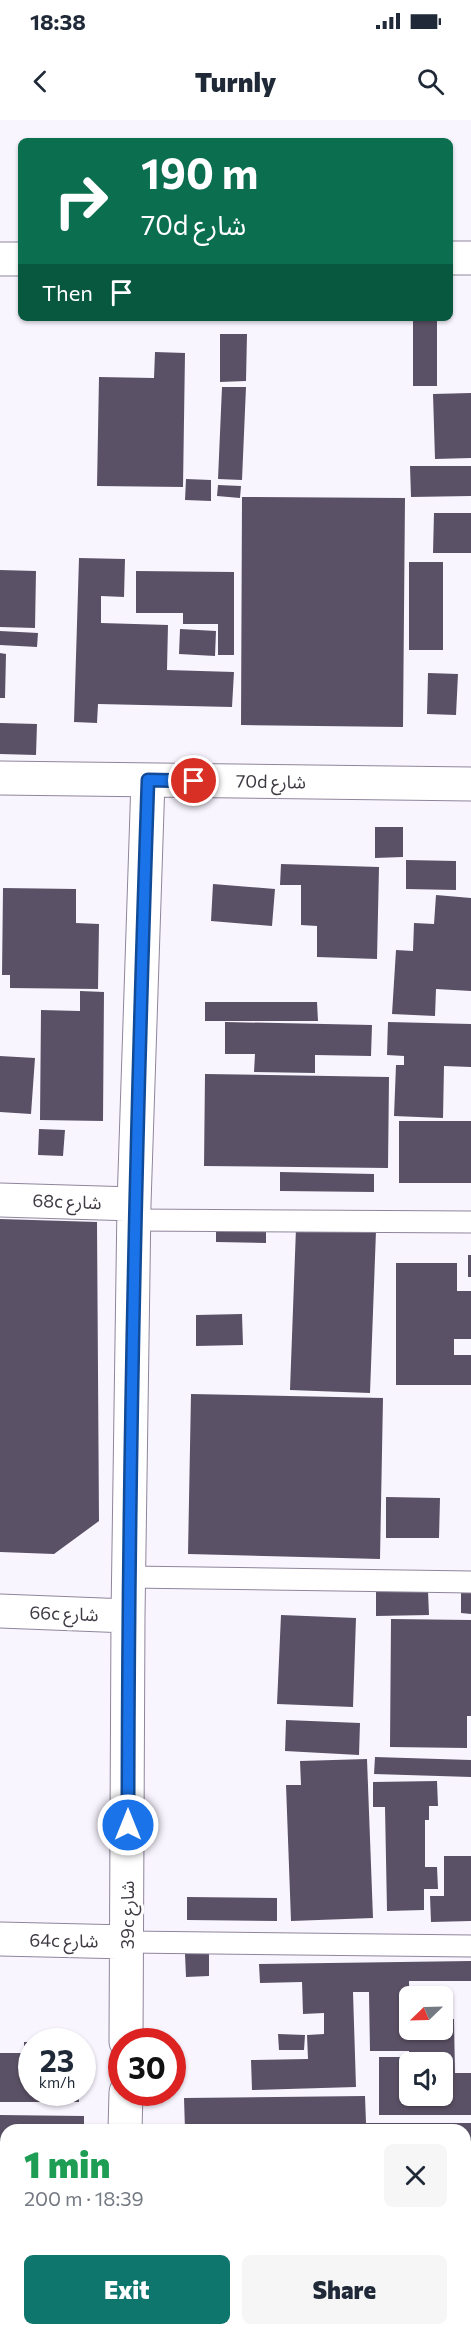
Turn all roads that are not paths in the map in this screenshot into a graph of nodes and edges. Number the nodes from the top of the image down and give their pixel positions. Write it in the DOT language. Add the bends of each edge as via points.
graph roads {
  1 [pos="453,258"];
  2 [pos="471,258"];
  3 [pos="0,259"];
  4 [pos="18,259"];
  5 [pos="0,778"];
  6 [pos="148,780"];
  7 [pos="471,784"];
  8 [pos="0,1200"];
  9 [pos="134,1212"];
  10 [pos="471,1222"];
  11 [pos="129,1577"];
  12 [pos="471,1582"];
  13 [pos="0,1611"];
  14 [pos="128,1616"];
  15 [pos="0,1939"];
  16 [pos="128,1942"];
  17 [pos="471,1946"];
  18 [pos="126,2028"];
  19 [pos="126,2106"];
  20 [pos="125,2124"];
  1 -- 2 [label="street"];
  3 -- 4 [label="street"];
  5 -- 6 [label="street, 70d شارع"];
  6 -- 7 [label="street, 70d شارع"];
  6 -- 9 [label="street, 39c شارع"];
  8 -- 9 [label="street, 68c شارع"];
  9 -- 10 [label="lane"];
  9 -- 11 [label="street, 39c شارع"];
  11 -- 12 [label="lane"];
  11 -- 14 [label="street, 39c شارع"];
  13 -- 14 [label="street, 66c شارع"];
  14 -- 16 [label="street, 39c شارع"];
  15 -- 16 [label="street, 64c شارع"];
  16 -- 17 [label="lane"];
  16 -- 18 [label="street, 39c شارع"];
  19 -- 20 [label="street"];
}
